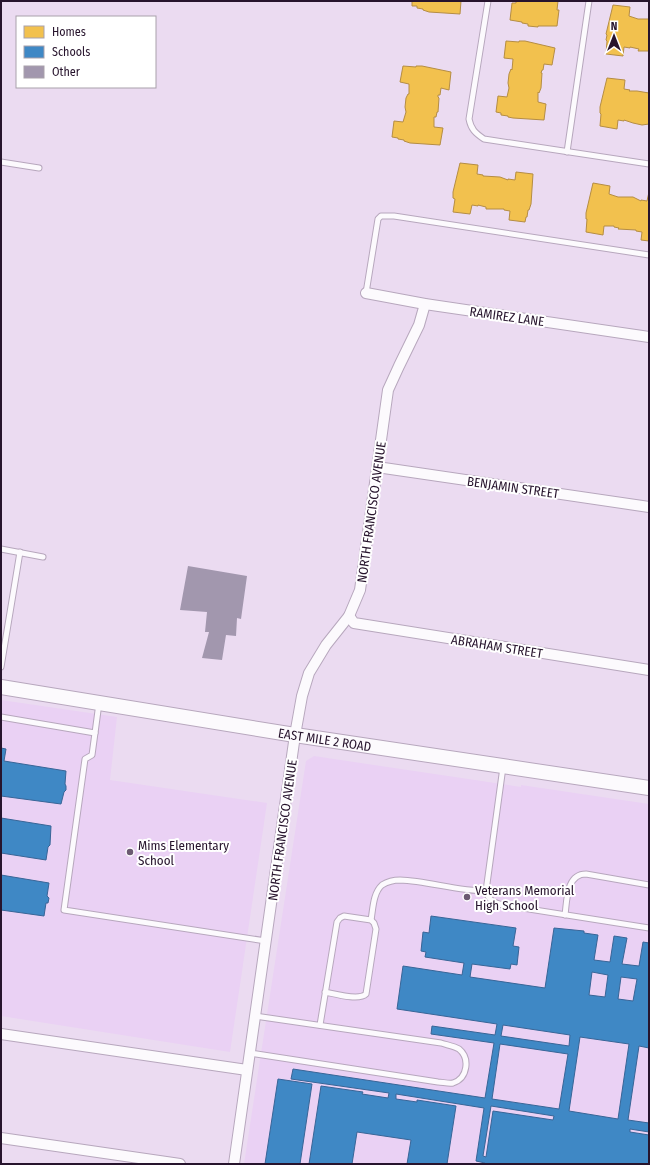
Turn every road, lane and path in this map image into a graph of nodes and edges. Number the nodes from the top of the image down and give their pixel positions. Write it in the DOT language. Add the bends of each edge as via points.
graph roads {
  1 [pos="488,1"];
  2 [pos="589,1"];
  3 [pos="567,152"];
  4 [pos="1,162"];
  5 [pos="649,164"];
  6 [pos="39,168"];
  7 [pos="649,255"];
  8 [pos="366,293"];
  9 [pos="425,304"];
  10 [pos="649,337"];
  11 [pos="377,467"];
  12 [pos="649,507"];
  13 [pos="1,549"];
  14 [pos="20,552"];
  15 [pos="43,557"];
  16 [pos="349,616"];
  17 [pos="1,667"];
  18 [pos="649,670"];
  19 [pos="1,687"];
  20 [pos="99,703"];
  21 [pos="1,717"];
  22 [pos="95,733"];
  23 [pos="295,735"];
  24 [pos="503,766"];
  25 [pos="649,788"];
  26 [pos="649,885"];
  27 [pos="486,891"];
  28 [pos="565,915"];
  29 [pos="371,920"];
  30 [pos="649,928"];
  31 [pos="266,941"];
  32 [pos="325,992"];
  33 [pos="255,1016"];
  34 [pos="320,1025"];
  35 [pos="1,1034"];
  36 [pos="250,1053"];
  37 [pos="247,1070"];
  38 [pos="1,1138"];
  39 [pos="180,1164"];
  40 [pos="234,1164"];
  1 -- 3 [label="lane" via="469,119 471,128 484,138"];
  2 -- 3 [label="lane"];
  3 -- 5 [label="lane"];
  4 -- 6 [label="lane"];
  7 -- 8 [label="lane" via="402,217 381,216 378,219"];
  8 -- 9 [label="street, RAMIREZ LANE"];
  9 -- 10 [label="street, RAMIREZ LANE"];
  9 -- 11 [label="street, NORTH FRANCISCO AVENUE" via="419,325 388,390"];
  11 -- 12 [label="street, BENJAMIN STREET"];
  11 -- 16 [label="street, NORTH FRANCISCO AVENUE" via="360,590"];
  13 -- 14 [label="lane"];
  14 -- 15 [label="lane"];
  14 -- 17 [label="lane"];
  16 -- 18 [label="street, ABRAHAM STREET" via="354,623"];
  16 -- 23 [label="street, NORTH FRANCISCO AVENUE" via="326,644 310,673 302,696"];
  19 -- 20 [label="main road, EAST MILE 2 ROAD"];
  20 -- 22 [label="lane"];
  20 -- 23 [label="main road, EAST MILE 2 ROAD"];
  21 -- 22 [label="lane"];
  22 -- 31 [label="lane" via="92,755 85,759 64,910"];
  23 -- 24 [label="main road, EAST MILE 2 ROAD"];
  23 -- 31 [label="street, NORTH FRANCISCO AVENUE"];
  24 -- 25 [label="main road, EAST MILE 2 ROAD"];
  24 -- 27 [label="lane"];
  26 -- 28 [label="lane" via="586,874 577,876 571,882"];
  27 -- 28 [label="lane" via="487,896 497,904"];
  27 -- 29 [label="lane" via="391,881 376,893"];
  28 -- 30 [label="lane"];
  29 -- 32 [label="lane" via="344,916 338,919"];
  29 -- 32 [label="lane" via="376,929 366,994 359,998"];
  31 -- 33 [label="street, NORTH FRANCISCO AVENUE"];
  32 -- 34 [label="lane"];
  33 -- 34 [label="lane"];
  33 -- 36 [label="street, NORTH FRANCISCO AVENUE"];
  34 -- 36 [label="lane" via="441,1043 458,1048 464,1055 466,1068 463,1075 452,1083"];
  35 -- 37 [label="street"];
  36 -- 37 [label="street, NORTH FRANCISCO AVENUE"];
  37 -- 40 [label="street, NORTH FRANCISCO AVENUE"];
  38 -- 39 [label="street"];
}
